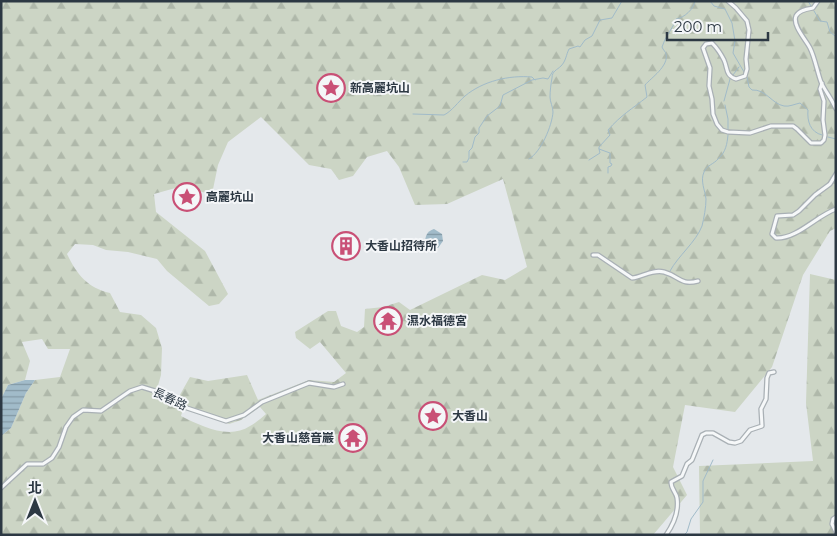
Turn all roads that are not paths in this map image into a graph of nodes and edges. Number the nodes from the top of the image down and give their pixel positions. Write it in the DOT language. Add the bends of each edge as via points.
graph roads {
  1 [pos="728,1"];
  2 [pos="818,1"];
  3 [pos="822,83"];
  4 [pos="836,109"];
  5 [pos="836,174"];
  6 [pos="836,208"];
  7 [pos="592,255"];
  8 [pos="698,281"];
  9 [pos="774,372"];
  10 [pos="343,384"];
  11 [pos="1,488"];
  12 [pos="836,517"];
  13 [pos="836,532"];
  14 [pos="666,535"];
  1 -- 3 [label="street" via="746,20 749,30 748,69 745,76 730,77 712,43 703,48 710,68 713,114 722,130 750,133 771,126 793,126 811,143 821,143 825,135"];
  2 -- 3 [label="street" via="813,8 799,13 795,22 810,48"];
  3 -- 4 [label="street"];
  5 -- 6 [label="street" via="830,184 799,211 777,216 772,234 776,238 790,236"];
  7 -- 8 [label="street" via="598,255 632,278 663,271 682,282"];
  9 -- 14 [label="street" via="767,378 766,399 761,406 762,426 750,430 741,441 734,443 713,433 702,435 682,476 671,482 677,500 674,521"];
  10 -- 11 [label="street, 長春路" via="334,387 309,383 262,402 230,421 181,406 142,387 130,391 101,411 83,410 73,416 52,458 43,464 27,464"];
  12 -- 13 [label="street" via="832,524"];
}
